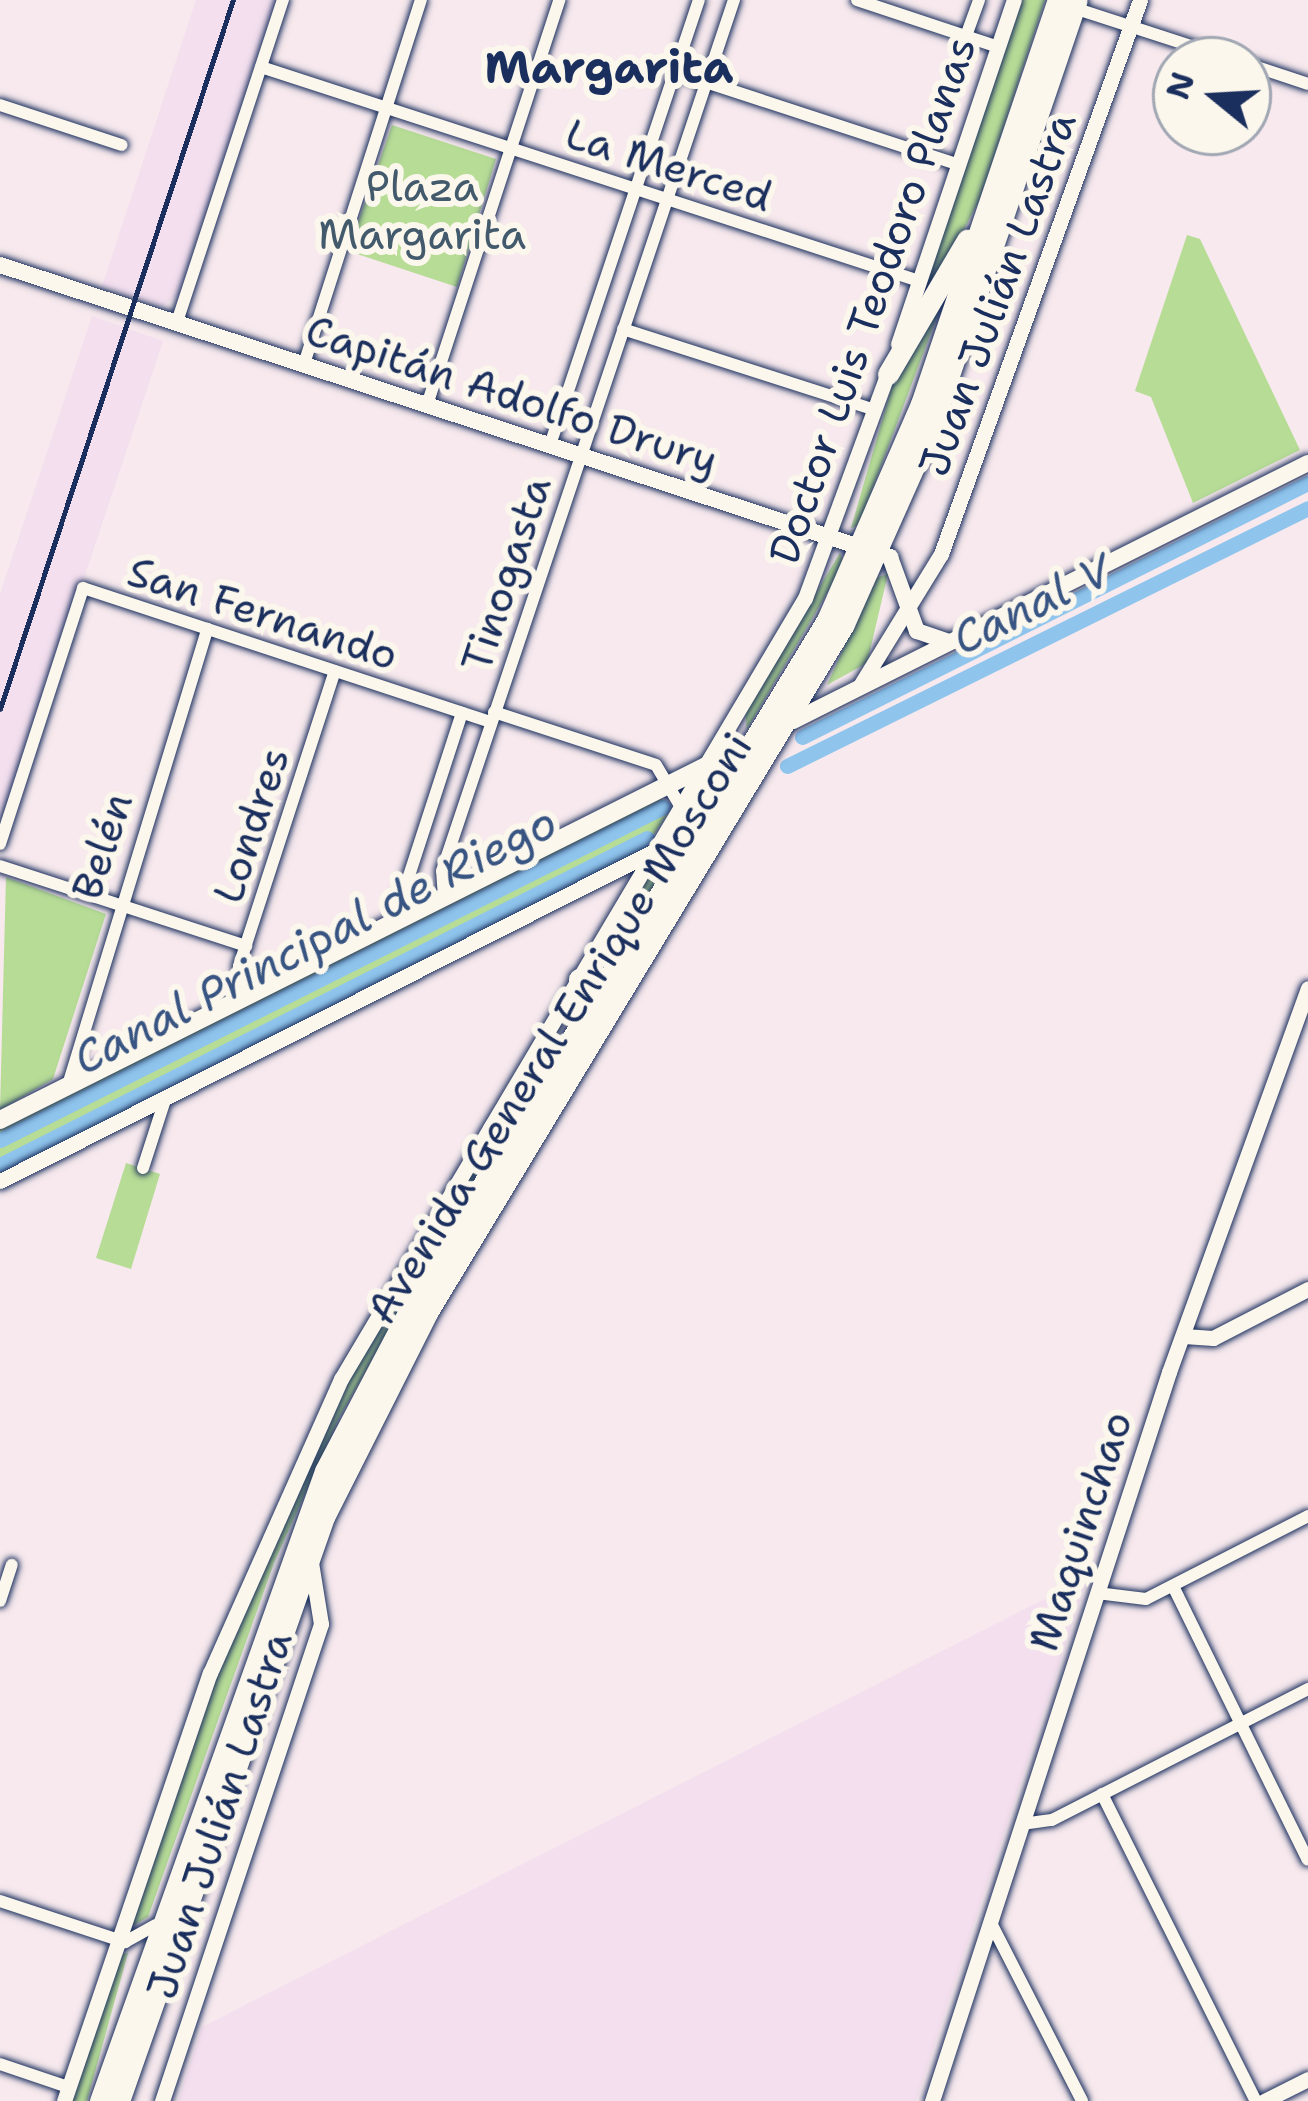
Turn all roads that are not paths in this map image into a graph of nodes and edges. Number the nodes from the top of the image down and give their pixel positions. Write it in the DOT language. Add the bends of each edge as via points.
graph roads {
  1 [pos="283,0"];
  2 [pos="421,0"];
  3 [pos="559,0"];
  4 [pos="699,0"];
  5 [pos="734,0"];
  6 [pos="857,0"];
  7 [pos="979,0"];
  8 [pos="1014,0"];
  9 [pos="1140,0"];
  10 [pos="1070,3"];
  11 [pos="1131,26"];
  12 [pos="966,36"];
  13 [pos="1161,36"];
  14 [pos="998,47"];
  15 [pos="261,67"];
  16 [pos="675,72"];
  17 [pos="1272,72"];
  18 [pos="706,82"];
  19 [pos="1308,84"];
  20 [pos="0,104"];
  21 [pos="386,108"];
  22 [pos="122,145"];
  23 [pos="511,148"];
  24 [pos="958,165"];
  25 [pos="997,187"];
  26 [pos="635,189"];
  27 [pos="666,199"];
  28 [pos="0,265"];
  29 [pos="919,281"];
  30 [pos="177,322"];
  31 [pos="623,329"];
  32 [pos="304,364"];
  33 [pos="888,374"];
  34 [pos="427,405"];
  35 [pos="875,410"];
  36 [pos="550,445"];
  37 [pos="580,455"];
  38 [pos="1308,463"];
  39 [pos="832,538"];
  40 [pos="870,550"];
  41 [pos="909,606"];
  42 [pos="207,629"];
  43 [pos="949,642"];
  44 [pos="335,671"];
  45 [pos="861,684"];
  46 [pos="462,712"];
  47 [pos="740,713"];
  48 [pos="493,717"];
  49 [pos="793,721"];
  50 [pos="765,736"];
  51 [pos="710,765"];
  52 [pos="672,784"];
  53 [pos="682,810"];
  54 [pos="0,844"];
  55 [pos="659,848"];
  56 [pos="0,866"];
  57 [pos="600,879"];
  58 [pos="444,898"];
  59 [pos="118,904"];
  60 [pos="625,904"];
  61 [pos="393,923"];
  62 [pos="246,946"];
  63 [pos="579,979"];
  64 [pos="1308,988"];
  65 [pos="239,1000"];
  66 [pos="580,1031"];
  67 [pos="68,1085"];
  68 [pos="166,1097"];
  69 [pos="0,1120"];
  70 [pos="143,1168"];
  71 [pos="0,1181"];
  72 [pos="1308,1288"];
  73 [pos="1184,1336"];
  74 [pos="1308,1516"];
  75 [pos="309,1551"];
  76 [pos="12,1565"];
  77 [pos="1173,1586"];
  78 [pos="1097,1593"];
  79 [pos="0,1600"];
  80 [pos="1308,1689"];
  81 [pos="1241,1723"];
  82 [pos="1102,1794"];
  83 [pos="1022,1824"];
  84 [pos="1308,1860"];
  85 [pos="0,1901"];
  86 [pos="163,1914"];
  87 [pos="990,1922"];
  88 [pos="116,1940"];
  89 [pos="0,2064"];
  90 [pos="1308,2079"];
  91 [pos="66,2094"];
  92 [pos="100,2101"];
  93 [pos="118,2101"];
  94 [pos="162,2101"];
  95 [pos="932,2101"];
  96 [pos="1082,2101"];
  97 [pos="1260,2101"];
  1 -- 15 [label="street"];
  2 -- 21 [label="street"];
  3 -- 23 [label="street"];
  4 -- 16 [label="street, Tinogasta"];
  5 -- 18 [label="street, Tinogasta"];
  6 -- 12 [label="street"];
  7 -- 12 [label="street"];
  8 -- 14 [label="street, Doctor Luis Teodoro Planas"];
  9 -- 11 [label="street, Juan Julián Lastra"];
  10 -- 11 [label="street"];
  10 -- 25 [label="highway, Avenida General Enrique Mosconi"];
  10 -- 40 [label="highway, Avenida General Enrique Mosconi" via="946,390"];
  11 -- 13 [label="street"];
  11 -- 41 [label="street, Juan Julián Lastra" via="949,534"];
  12 -- 14 [label="street"];
  14 -- 24 [label="street, Doctor Luis Teodoro Planas"];
  15 -- 21 [label="street, La Merced"];
  15 -- 30 [label="street"];
  16 -- 18 [label="street"];
  16 -- 26 [label="street, Tinogasta"];
  17 -- 19 [label="street"];
  18 -- 24 [label="street"];
  18 -- 27 [label="street, Tinogasta"];
  20 -- 22 [label="street"];
  21 -- 23 [label="street, La Merced"];
  21 -- 32 [label="street"];
  23 -- 26 [label="street, La Merced"];
  23 -- 34 [label="street"];
  24 -- 29 [label="street, Doctor Luis Teodoro Planas"];
  25 -- 33 [label="highway"];
  25 -- 40 [label="highway, Avenida General Enrique Mosconi"];
  26 -- 27 [label="street, La Merced"];
  26 -- 36 [label="street, Tinogasta"];
  27 -- 29 [label="street, La Merced"];
  27 -- 31 [label="street, Tinogasta"];
  28 -- 30 [label="main road, Capitán Adolfo Drury"];
  29 -- 33 [label="street, Doctor Luis Teodoro Planas"];
  30 -- 32 [label="main road, Capitán Adolfo Drury"];
  31 -- 35 [label="street"];
  31 -- 37 [label="street, Tinogasta"];
  32 -- 34 [label="main road, Capitán Adolfo Drury"];
  33 -- 35 [label="street, Doctor Luis Teodoro Planas"];
  34 -- 36 [label="main road, Capitán Adolfo Drury"];
  35 -- 39 [label="street, Doctor Luis Teodoro Planas"];
  36 -- 37 [label="main road, Capitán Adolfo Drury"];
  37 -- 39 [label="main road, Capitán Adolfo Drury"];
  37 -- 48 [label="street, Tinogasta"];
  38 -- 43 [label="main road"];
  39 -- 40 [label="main road, Capitán Adolfo Drury"];
  39 -- 47 [label="street, Doctor Luis Teodoro Planas"];
  40 -- 41 [label="main road" via="898,563"];
  40 -- 49 [label="highway, Avenida General Enrique Mosconi"];
  40 -- 50 [label="highway, Avenida General Enrique Mosconi"];
  41 -- 43 [label="main road" via="922,637"];
  41 -- 45 [label="street, Juan Julián Lastra"];
  42 -- 44 [label="street, San Fernando"];
  42 -- 54 [label="street, San Fernando" via="83,588"];
  42 -- 59 [label="street, Belén"];
  43 -- 45 [label="main road"];
  44 -- 46 [label="street, San Fernando"];
  44 -- 62 [label="street, Londres"];
  45 -- 49 [label="main road"];
  46 -- 48 [label="street, San Fernando"];
  46 -- 61 [label="street, Tinogasta"];
  47 -- 50 [label="street" via="740,735"];
  47 -- 51 [label="street, Doctor Luis Teodoro Planas"];
  48 -- 52 [label="street, San Fernando" via="650,763"];
  48 -- 58 [label="street, Tinogasta" via="442,871"];
  49 -- 50 [label="main road"];
  49 -- 75 [label="highway, Avenida General Enrique Mosconi" via="428,1311"];
  50 -- 51 [label="main road"];
  50 -- 66 [label="highway, Avenida General Enrique Mosconi"];
  51 -- 52 [label="main road"];
  51 -- 53 [label="street, Doctor Luis Teodoro Planas"];
  52 -- 53 [label="street"];
  52 -- 58 [label="main road"];
  53 -- 55 [label="street, Doctor Luis Teodoro Planas"];
  55 -- 57 [label="street"];
  55 -- 60 [label="street, Doctor Luis Teodoro Planas"];
  56 -- 59 [label="street"];
  57 -- 60 [label="street" via="619,884"];
  57 -- 68 [label="street"];
  58 -- 61 [label="main road"];
  59 -- 62 [label="street"];
  59 -- 67 [label="street, Belén"];
  60 -- 63 [label="street, Doctor Luis Teodoro Planas"];
  61 -- 65 [label="main road"];
  62 -- 65 [label="street, Londres"];
  63 -- 66 [label="highway"];
  63 -- 88 [label="street, Doctor Luis Teodoro Planas" via="332,1397 210,1673"];
  64 -- 73 [label="street, Maquinchao"];
  65 -- 67 [label="main road"];
  66 -- 86 [label="highway, Avenida General Enrique Mosconi" via="350,1419 267,1612"];
  67 -- 69 [label="main road"];
  68 -- 70 [label="street"];
  68 -- 71 [label="street"];
  72 -- 73 [label="street" via="1213,1338"];
  73 -- 78 [label="street, Maquinchao"];
  74 -- 77 [label="street"];
  75 -- 93 [label="highway, Avenida General Enrique Mosconi"];
  75 -- 94 [label="street, Juan Julián Lastra" via="321,1624"];
  76 -- 79 [label="street"];
  77 -- 78 [label="street" via="1137,1601"];
  77 -- 81 [label="street"];
  78 -- 83 [label="street, Maquinchao"];
  80 -- 81 [label="street"];
  81 -- 82 [label="street"];
  81 -- 84 [label="street"];
  82 -- 83 [label="street"];
  82 -- 97 [label="street"];
  83 -- 87 [label="street, Maquinchao"];
  85 -- 88 [label="street"];
  86 -- 88 [label="street" via="141,1940"];
  86 -- 92 [label="highway, Avenida General Enrique Mosconi"];
  87 -- 95 [label="street, Maquinchao"];
  87 -- 96 [label="street"];
  88 -- 91 [label="street, Doctor Luis Teodoro Planas"];
  89 -- 91 [label="street"];
  90 -- 97 [label="street"];
}
